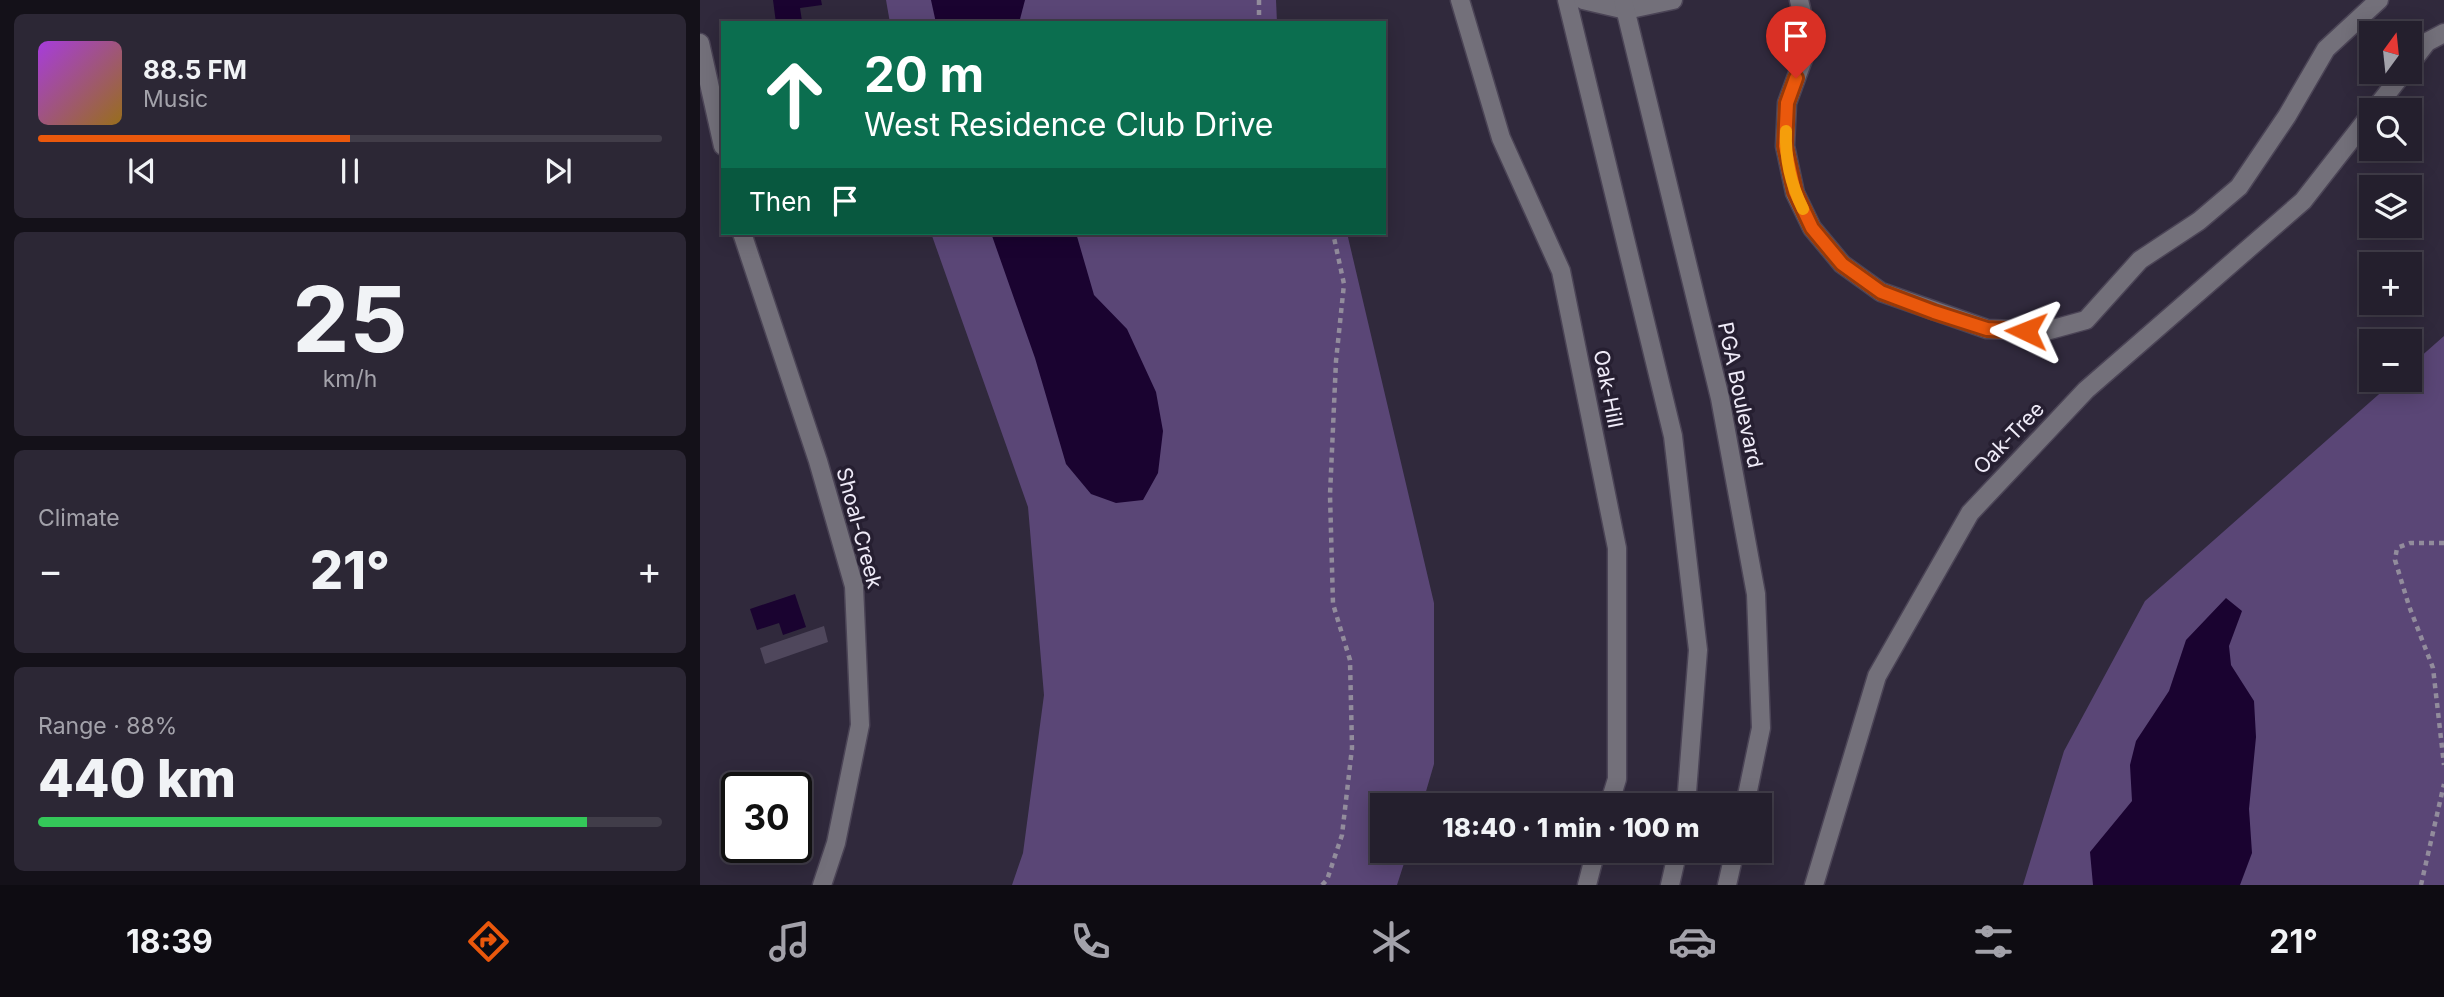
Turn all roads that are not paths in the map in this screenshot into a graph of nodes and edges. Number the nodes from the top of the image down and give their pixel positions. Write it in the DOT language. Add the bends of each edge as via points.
graph roads {
  1 [pos="1460,0"];
  2 [pos="1567,0"];
  3 [pos="1583,0"];
  4 [pos="1673,0"];
  5 [pos="1799,0"];
  6 [pos="2379,0"];
  7 [pos="1624,5"];
  8 [pos="2444,33"];
  9 [pos="700,43"];
  10 [pos="2422,48"];
  11 [pos="2395,84"];
  12 [pos="2384,98"];
  13 [pos="2359,130"];
  14 [pos="721,137"];
  15 [pos="743,235"];
  16 [pos="1612,793"];
  17 [pos="1687,793"];
  18 [pos="1747,793"];
  19 [pos="1593,863"];
  20 [pos="1675,863"];
  21 [pos="1732,863"];
  22 [pos="822,885"];
  23 [pos="1587,885"];
  24 [pos="1670,885"];
  25 [pos="1727,885"];
  26 [pos="1814,885"];
  1 -- 16 [label="street, Oak-Hill" via="1501,138 1562,271 1617,548"];
  2 -- 17 [label="street" via="1673,436 1698,650"];
  3 -- 7 [label="street"];
  4 -- 7 [label="street"];
  5 -- 6 [label="street" via="1806,30 1805,54 1787,103 1785,146 1795,192 1812,228 1842,264 1881,292 1987,329 2046,331 2086,320 2140,260 2199,222 2239,187 2326,48"];
  7 -- 18 [label="street, PGA Boulevard" via="1720,398 1756,594 1761,728"];
  8 -- 10 [label="street"];
  9 -- 14 [label="street"];
  11 -- 12 [label="street, Oak-Tree"];
  13 -- 26 [label="street, Oak-Tree" via="2303,201 2086,390 1970,513 1877,677"];
  15 -- 22 [label="street, Shoal-Creek" via="854,586 860,724 836,843"];
  19 -- 23 [label="street"];
  20 -- 24 [label="street"];
  21 -- 25 [label="street"];
}
